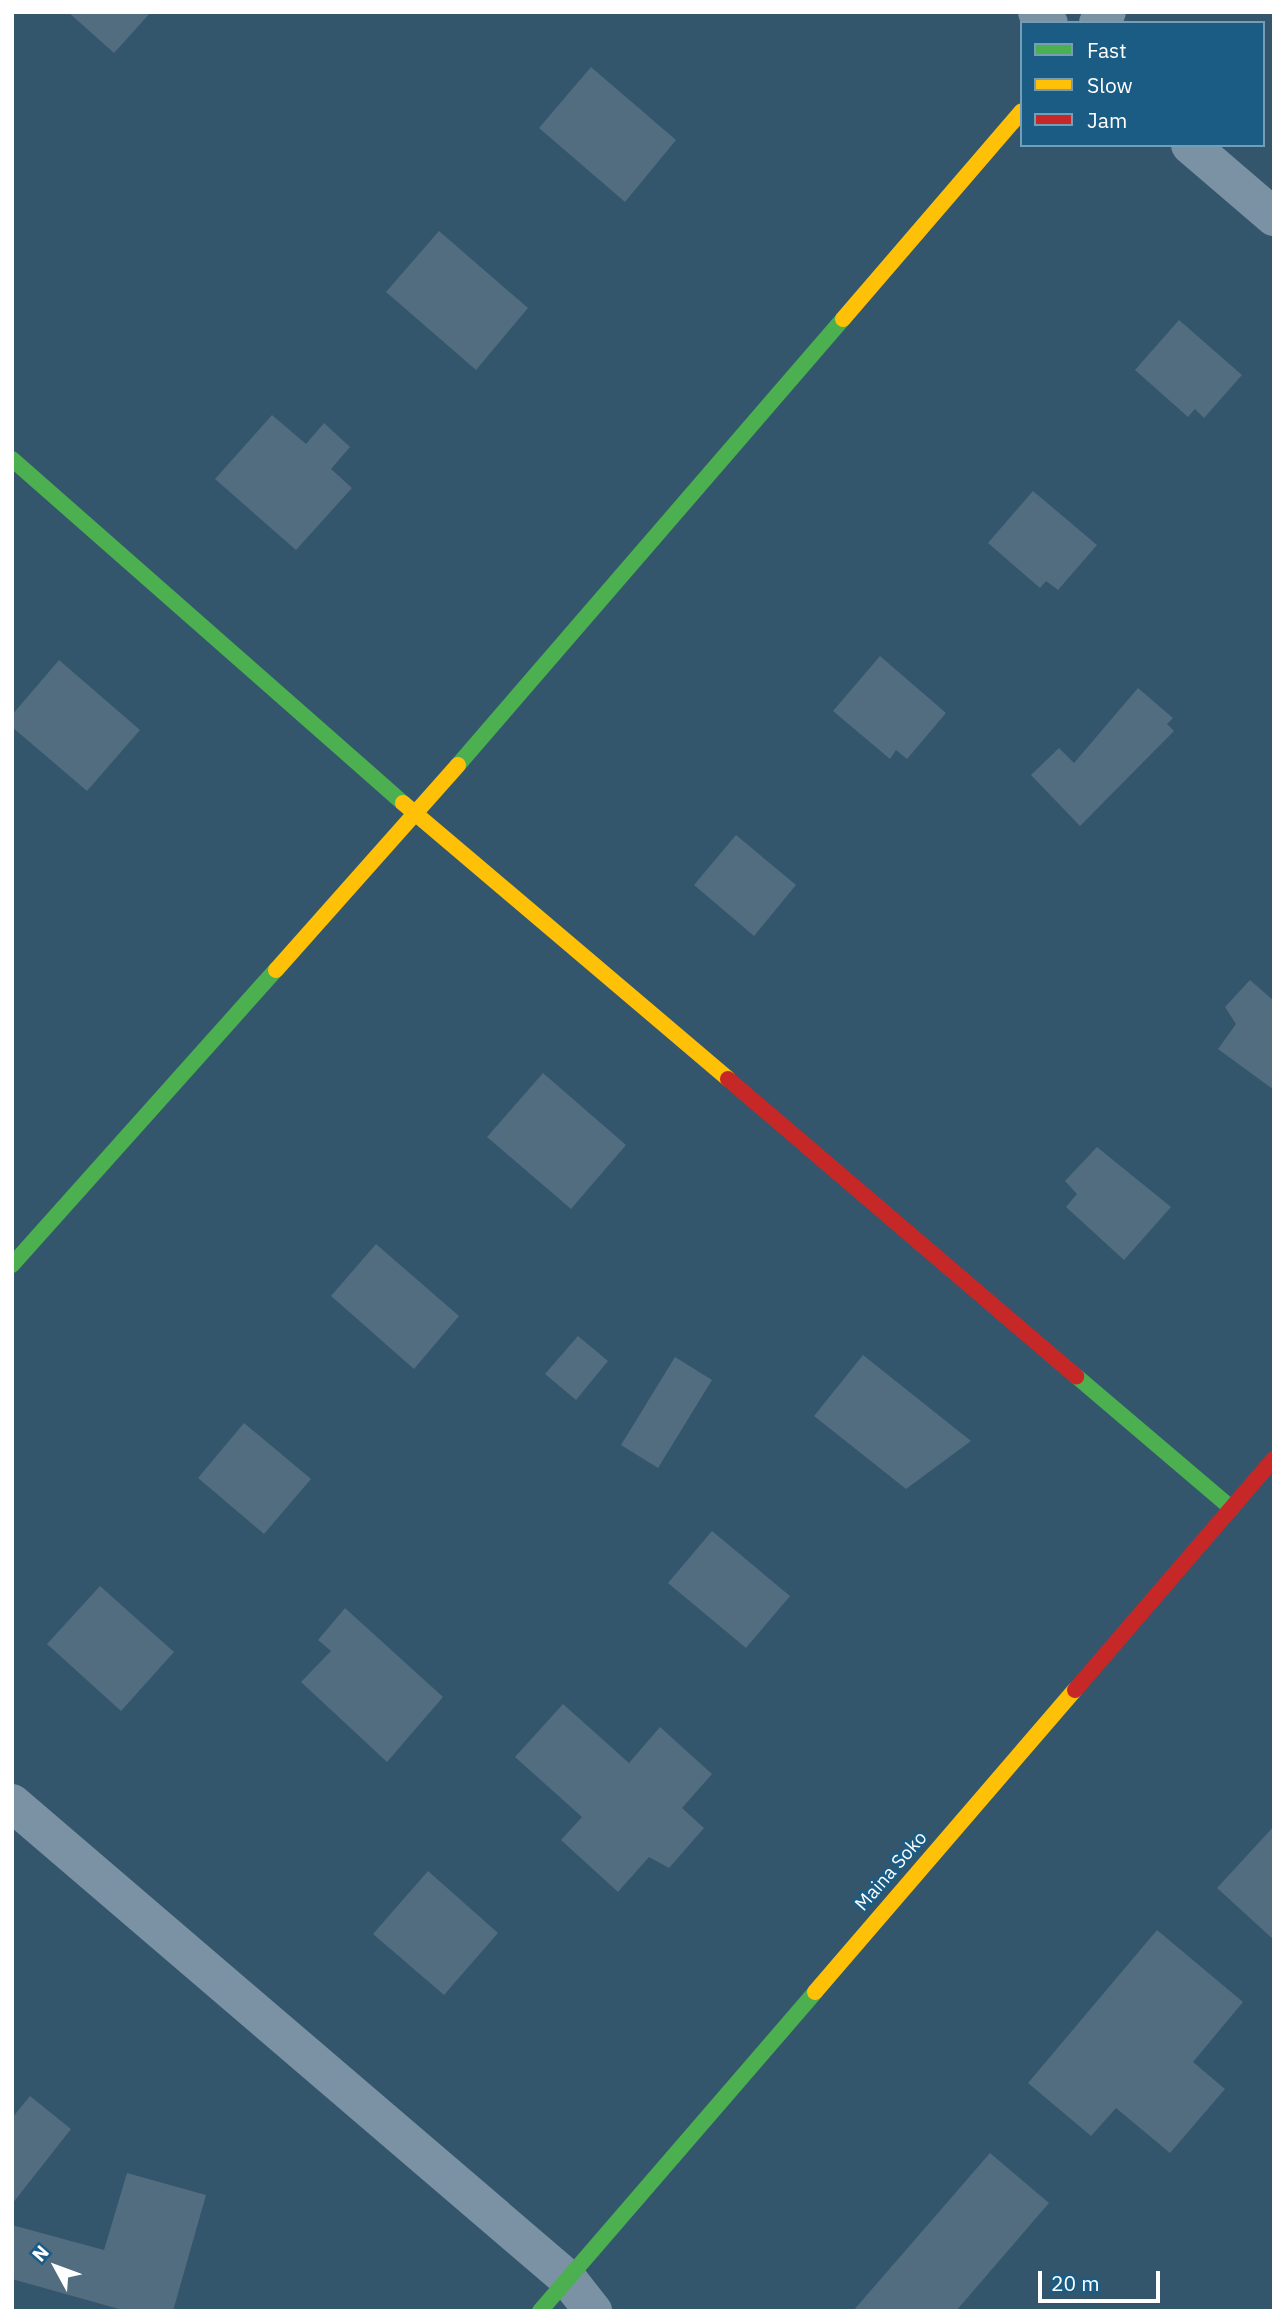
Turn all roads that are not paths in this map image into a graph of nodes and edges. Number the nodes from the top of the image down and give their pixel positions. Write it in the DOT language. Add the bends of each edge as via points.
graph roads {
  1 [pos="1020,113"];
  2 [pos="1192,147"];
  3 [pos="1274,217"];
  4 [pos="12,459"];
  5 [pos="416,814"];
  6 [pos="12,1265"];
  7 [pos="1274,1459"];
  8 [pos="1231,1508"];
  9 [pos="12,1803"];
  10 [pos="568,2279"];
  11 [pos="540,2311"];
  12 [pos="593,2311"];
  1 -- 5 [label="street"];
  2 -- 3 [label="street"];
  4 -- 5 [label="street"];
  5 -- 6 [label="street"];
  5 -- 8 [label="street"];
  7 -- 8 [label="street, Maina Soko"];
  8 -- 10 [label="street, Maina Soko"];
  9 -- 10 [label="street"];
  10 -- 11 [label="street, Maina Soko"];
  10 -- 12 [label="street"];
}
